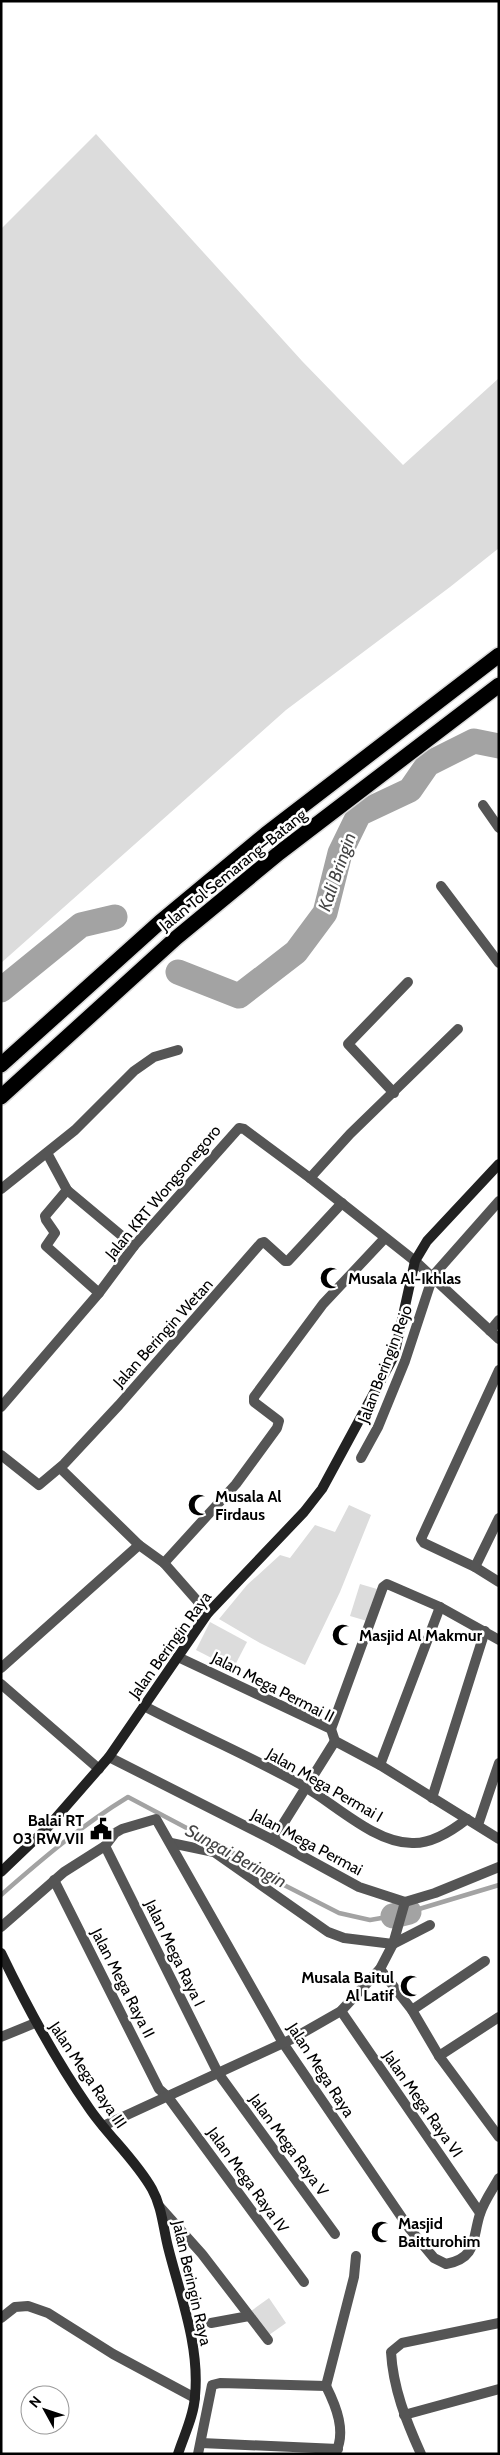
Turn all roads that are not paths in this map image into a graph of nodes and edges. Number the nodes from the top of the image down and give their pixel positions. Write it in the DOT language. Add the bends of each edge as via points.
graph roads {
  1 [pos="499,655"];
  2 [pos="499,685"];
  3 [pos="483,805"];
  4 [pos="499,828"];
  5 [pos="441,886"];
  6 [pos="499,964"];
  7 [pos="408,982"];
  8 [pos="458,1029"];
  9 [pos="178,1050"];
  10 [pos="1,1066"];
  11 [pos="394,1094"];
  12 [pos="1,1097"];
  13 [pos="47,1153"];
  14 [pos="499,1164"];
  15 [pos="310,1178"];
  16 [pos="1,1190"];
  17 [pos="67,1190"];
  18 [pos="499,1201"];
  19 [pos="342,1203"];
  20 [pos="385,1238"];
  21 [pos="134,1246"];
  22 [pos="415,1261"];
  23 [pos="432,1278"];
  24 [pos="99,1293"];
  25 [pos="499,1320"];
  26 [pos="490,1331"];
  27 [pos="499,1339"];
  28 [pos="499,1370"];
  29 [pos="1,1407"];
  30 [pos="1,1455"];
  31 [pos="361,1458"];
  32 [pos="60,1468"];
  33 [pos="499,1518"];
  34 [pos="139,1545"];
  35 [pos="164,1563"];
  36 [pos="475,1567"];
  37 [pos="499,1582"];
  38 [pos="440,1606"];
  39 [pos="208,1613"];
  40 [pos="485,1630"];
  41 [pos="499,1640"];
  42 [pos="178,1657"];
  43 [pos="1,1668"];
  44 [pos="1,1684"];
  45 [pos="144,1706"];
  46 [pos="331,1729"];
  47 [pos="335,1741"];
  48 [pos="109,1757"];
  49 [pos="499,1762"];
  50 [pos="380,1765"];
  51 [pos="99,1769"];
  52 [pos="305,1787"];
  53 [pos="432,1798"];
  54 [pos="467,1818"];
  55 [pos="478,1825"];
  56 [pos="499,1839"];
  57 [pos="273,1840"];
  58 [pos="170,1844"];
  59 [pos="105,1846"];
  60 [pos="499,1867"];
  61 [pos="1,1872"];
  62 [pos="54,1880"];
  63 [pos="405,1902"];
  64 [pos="430,1925"];
  65 [pos="1,1927"];
  66 [pos="393,1944"];
  67 [pos="1,1953"];
  68 [pos="486,1961"];
  69 [pos="380,1969"];
  70 [pos="412,2010"];
  71 [pos="341,2011"];
  72 [pos="499,2017"];
  73 [pos="35,2023"];
  74 [pos="1,2037"];
  75 [pos="283,2043"];
  76 [pos="439,2056"];
  77 [pos="218,2073"];
  78 [pos="168,2096"];
  79 [pos="103,2126"];
  80 [pos="499,2137"];
  81 [pos="499,2178"];
  82 [pos="160,2207"];
  83 [pos="480,2213"];
  84 [pos="335,2234"];
  85 [pos="356,2256"];
  86 [pos="304,2282"];
  87 [pos="249,2316"];
  88 [pos="1,2318"];
  89 [pos="211,2323"];
  90 [pos="499,2323"];
  91 [pos="268,2340"];
  92 [pos="326,2386"];
  93 [pos="499,2389"];
  94 [pos="195,2398"];
  95 [pos="404,2415"];
  96 [pos="200,2449"];
  97 [pos="337,2451"];
  98 [pos="178,2454"];
  99 [pos="421,2454"];
  1 -- 10 [label="highway, Jalan Tol Semarang–Batang" via="266,834 160,922"];
  2 -- 12 [label="highway, Jalan Tol Semarang–Batang" via="279,853 176,938"];
  3 -- 4 [label="street"];
  5 -- 6 [label="street"];
  7 -- 11 [label="street" via="348,1044"];
  8 -- 11 [label="street"];
  9 -- 13 [label="street" via="154,1056 134,1070 76,1130"];
  11 -- 15 [label="street" via="350,1134"];
  13 -- 16 [label="street"];
  13 -- 17 [label="street"];
  14 -- 22 [label="street" via="427,1241"];
  15 -- 19 [label="street, Jalan KRT Wongsonegoro"];
  15 -- 21 [label="street, Jalan KRT Wongsonegoro" via="244,1129 237,1128"];
  17 -- 21 [label="street"];
  17 -- 24 [label="street" via="45,1216 55,1232 46,1246"];
  18 -- 23 [label="street"];
  19 -- 20 [label="street, Jalan KRT Wongsonegoro"];
  19 -- 32 [label="street, Jalan Beringin Wetan" via="288,1261 261,1243 126,1398"];
  20 -- 22 [label="street, Jalan KRT Wongsonegoro"];
  20 -- 35 [label="street" via="324,1304 254,1397 254,1402 279,1421 277,1428 236,1484"];
  21 -- 24 [label="street, Jalan KRT Wongsonegoro"];
  22 -- 23 [label="street, Jalan KRT Wongsonegoro"];
  22 -- 39 [label="street, Jalan Beringin Raya" via="394,1356 322,1489"];
  23 -- 26 [label="street, Jalan KRT Wongsonegoro"];
  23 -- 31 [label="street, Jalan Beringin Rejo" via="405,1361"];
  24 -- 29 [label="street, Jalan KRT Wongsonegoro"];
  25 -- 26 [label="street"];
  26 -- 27 [label="street, Jalan KRT Wongsonegoro"];
  28 -- 36 [label="street" via="421,1540"];
  30 -- 32 [label="street, Jalan Beringin Wetan" via="37,1485"];
  32 -- 34 [label="street"];
  33 -- 36 [label="street"];
  34 -- 35 [label="street"];
  34 -- 43 [label="street"];
  35 -- 39 [label="street"];
  36 -- 37 [label="street"];
  38 -- 40 [label="street"];
  38 -- 46 [label="street" via="392,1585 383,1587"];
  38 -- 50 [label="street"];
  39 -- 42 [label="street, Jalan Beringin Raya"];
  40 -- 41 [label="street"];
  40 -- 53 [label="street"];
  42 -- 45 [label="street, Jalan Beringin Raya"];
  42 -- 46 [label="street, Jalan Mega Permai II"];
  44 -- 51 [label="street"];
  45 -- 48 [label="street, Jalan Beringin Raya"];
  45 -- 52 [label="street, Jalan Mega Permai I"];
  46 -- 47 [label="street, Jalan Mega Permai II"];
  47 -- 50 [label="street, Jalan Mega Permai II"];
  47 -- 52 [label="street"];
  48 -- 51 [label="street, Jalan Beringin Raya"];
  48 -- 57 [label="street, Jalan Mega Permai"];
  49 -- 55 [label="street"];
  50 -- 53 [label="street, Jalan Mega Permai II"];
  51 -- 61 [label="street, Jalan Beringin Raya" via="47,1828"];
  52 -- 54 [label="street, Jalan Mega Permai I" via="367,1828 410,1843 426,1841 453,1830"];
  52 -- 57 [label="street"];
  53 -- 54 [label="street, Jalan Mega Permai II"];
  54 -- 55 [label="street, Jalan Mega Permai II"];
  55 -- 56 [label="street, Jalan Mega Permai II"];
  57 -- 63 [label="street, Jalan Mega Permai" via="359,1887"];
  58 -- 59 [label="street, Jalan Mega Raya" via="156,1819 122,1829"];
  58 -- 66 [label="street" via="214,1852 328,1932 344,1938"];
  58 -- 75 [label="street, Jalan Mega Raya"];
  59 -- 62 [label="street"];
  59 -- 77 [label="street, Jalan Mega Raya I"];
  60 -- 63 [label="street"];
  62 -- 65 [label="street"];
  62 -- 78 [label="street, Jalan Mega Raya II" via="159,2089"];
  63 -- 66 [label="street"];
  64 -- 66 [label="street"];
  66 -- 69 [label="street"];
  67 -- 73 [label="street, Jalan Mega Raya III"];
  68 -- 70 [label="street"];
  69 -- 70 [label="street"];
  69 -- 71 [label="street"];
  70 -- 76 [label="street"];
  71 -- 75 [label="street"];
  71 -- 83 [label="street, Jalan Mega Raya VI"];
  72 -- 76 [label="street"];
  73 -- 74 [label="street"];
  73 -- 79 [label="street, Jalan Mega Raya III"];
  75 -- 77 [label="street"];
  75 -- 83 [label="street, Jalan Mega Raya" via="409,2228 434,2258 446,2264 463,2259 477,2236"];
  76 -- 80 [label="street"];
  77 -- 78 [label="street"];
  77 -- 84 [label="street, Jalan Mega Raya V"];
  78 -- 79 [label="street"];
  78 -- 86 [label="street, Jalan Mega Raya IV"];
  79 -- 82 [label="street, Jalan Mega Raya III" via="139,2170"];
  81 -- 83 [label="street, Jalan Mega Raya"];
  82 -- 87 [label="street" via="202,2254"];
  82 -- 94 [label="street, Jalan Beringin Raya" via="189,2327"];
  85 -- 92 [label="street" via="354,2277"];
  87 -- 89 [label="street"];
  87 -- 91 [label="street"];
  88 -- 94 [label="street" via="15,2308 28,2306 48,2313 113,2354"];
  90 -- 95 [label="street" via="402,2343 391,2352 394,2380"];
  92 -- 96 [label="street" via="220,2383 210,2387"];
  92 -- 97 [label="street" via="338,2410"];
  93 -- 95 [label="street"];
  94 -- 98 [label="street, Jalan Beringin Raya"];
  95 -- 99 [label="street"];
  96 -- 97 [label="street"];
}
